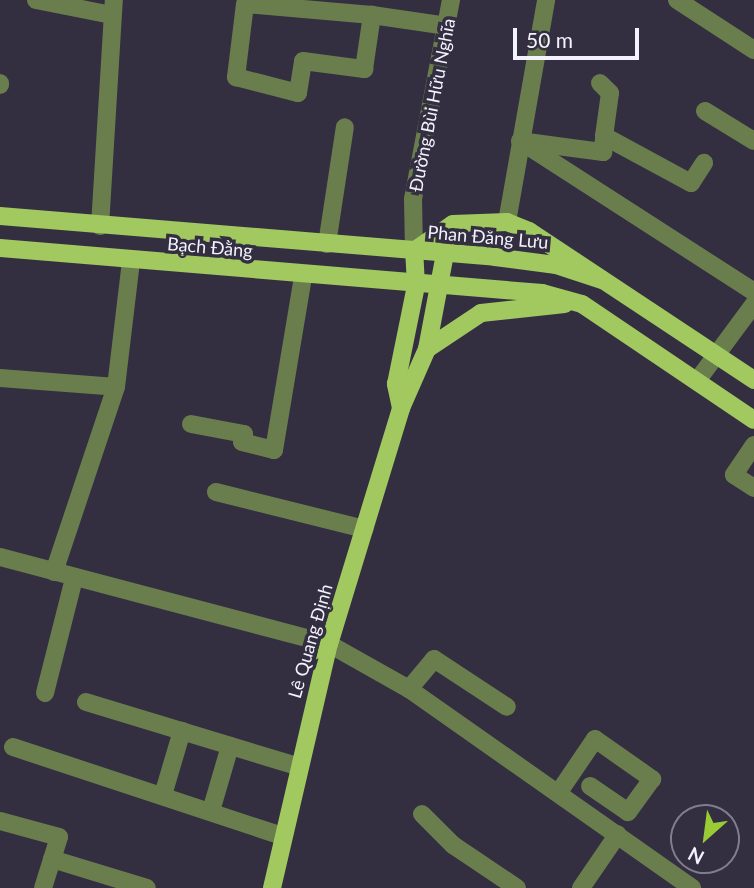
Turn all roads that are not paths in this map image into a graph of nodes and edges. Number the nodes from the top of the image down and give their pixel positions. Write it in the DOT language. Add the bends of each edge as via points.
graph roads {
  1 [pos="36,0"];
  2 [pos="451,0"];
  3 [pos="546,0"];
  4 [pos="677,0"];
  5 [pos="113,7"];
  6 [pos="372,15"];
  7 [pos="447,26"];
  8 [pos="754,50"];
  9 [pos="600,83"];
  10 [pos="705,111"];
  11 [pos="345,127"];
  12 [pos="604,136"];
  13 [pos="520,141"];
  14 [pos="754,141"];
  15 [pos="704,163"];
  16 [pos="0,216"];
  17 [pos="507,222"];
  18 [pos="100,226"];
  19 [pos="327,244"];
  20 [pos="0,248"];
  21 [pos="414,251"];
  22 [pos="444,254"];
  23 [pos="131,261"];
  24 [pos="303,276"];
  25 [pos="602,280"];
  26 [pos="416,286"];
  27 [pos="441,288"];
  28 [pos="754,292"];
  29 [pos="582,303"];
  30 [pos="754,304"];
  31 [pos="427,349"];
  32 [pos="716,355"];
  33 [pos="0,378"];
  34 [pos="754,380"];
  35 [pos="697,381"];
  36 [pos="116,387"];
  37 [pos="401,408"];
  38 [pos="754,420"];
  39 [pos="191,424"];
  40 [pos="754,445"];
  41 [pos="754,488"];
  42 [pos="216,492"];
  43 [pos="364,529"];
  44 [pos="0,557"];
  45 [pos="54,572"];
  46 [pos="74,578"];
  47 [pos="329,644"];
  48 [pos="409,689"];
  49 [pos="45,693"];
  50 [pos="86,702"];
  51 [pos="507,706"];
  52 [pos="182,731"];
  53 [pos="230,746"];
  54 [pos="13,747"];
  55 [pos="297,766"];
  56 [pos="590,786"];
  57 [pos="559,792"];
  58 [pos="163,795"];
  59 [pos="211,811"];
  60 [pos="422,814"];
  61 [pos="0,821"];
  62 [pos="618,834"];
  63 [pos="279,835"];
  64 [pos="52,859"];
  65 [pos="43,888"];
  66 [pos="147,888"];
  67 [pos="272,888"];
  68 [pos="517,888"];
  69 [pos="581,888"];
  70 [pos="692,888"];
  1 -- 5 [label="street"];
  2 -- 7 [label="street, Đường Bùi Hữu Nghĩa"];
  3 -- 13 [label="street"];
  4 -- 8 [label="street"];
  5 -- 18 [label="street"];
  6 -- 6 [label="street" via="364,69 303,61 298,93 236,77 245,5"];
  6 -- 7 [label="street"];
  7 -- 21 [label="street, Đường Bùi Hữu Nghĩa" via="414,200"];
  9 -- 12 [label="street" via="610,93"];
  10 -- 14 [label="street"];
  11 -- 19 [label="street"];
  12 -- 13 [label="street" via="603,152"];
  12 -- 15 [label="street" via="691,183"];
  13 -- 17 [label="street"];
  13 -- 28 [label="street"];
  16 -- 18 [label="main road, Bạch Đằng"];
  17 -- 21 [label="main road, Phan Đăng Lưu" via="453,224"];
  17 -- 25 [label="main road, Phan Đăng Lưu" via="553,243"];
  18 -- 19 [label="main road, Bạch Đằng"];
  19 -- 21 [label="main road, Bạch Đằng"];
  20 -- 23 [label="main road, Bạch Đằng"];
  21 -- 22 [label="main road, Phan Đăng Lưu"];
  21 -- 26 [label="main road, Lê Quang Định"];
  22 -- 25 [label="main road, Phan Đăng Lưu" via="556,265"];
  22 -- 27 [label="main road, Lê Quang Định"];
  23 -- 24 [label="main road, Bạch Đằng"];
  23 -- 36 [label="street"];
  24 -- 26 [label="main road, Bạch Đằng"];
  24 -- 39 [label="street" via="274,450 242,442 244,434"];
  25 -- 32 [label="main road, Phan Đăng Lưu"];
  26 -- 27 [label="main road"];
  26 -- 37 [label="main road, Lê Quang Định" via="396,384"];
  27 -- 29 [label="main road" via="542,293"];
  27 -- 31 [label="main road, Lê Quang Định"];
  29 -- 31 [label="main road" via="481,313"];
  29 -- 35 [label="main road"];
  30 -- 32 [label="street"];
  31 -- 37 [label="main road, Lê Quang Định"];
  32 -- 34 [label="main road, Phan Đăng Lưu"];
  32 -- 35 [label="street"];
  33 -- 36 [label="street"];
  35 -- 38 [label="main road"];
  36 -- 45 [label="street"];
  37 -- 43 [label="main road, Lê Quang Định"];
  40 -- 41 [label="street" via="734,475"];
  42 -- 43 [label="street"];
  43 -- 47 [label="main road, Lê Quang Định"];
  44 -- 45 [label="street"];
  45 -- 46 [label="street"];
  46 -- 47 [label="street"];
  46 -- 49 [label="street"];
  47 -- 48 [label="street"];
  47 -- 55 [label="main road, Lê Quang Định"];
  48 -- 51 [label="street" via="434,659"];
  48 -- 57 [label="street"];
  50 -- 52 [label="street"];
  52 -- 53 [label="street"];
  52 -- 58 [label="street"];
  53 -- 55 [label="street"];
  53 -- 59 [label="street"];
  54 -- 58 [label="street"];
  55 -- 63 [label="main road, Lê Quang Định"];
  56 -- 57 [label="street" via="628,812 652,779 595,739"];
  57 -- 62 [label="street"];
  58 -- 59 [label="street"];
  59 -- 63 [label="street"];
  60 -- 68 [label="street" via="453,845"];
  61 -- 64 [label="street" via="59,837"];
  62 -- 69 [label="street"];
  62 -- 70 [label="street"];
  63 -- 67 [label="main road, Lê Quang Định"];
  64 -- 65 [label="street"];
  64 -- 66 [label="street"];
}
